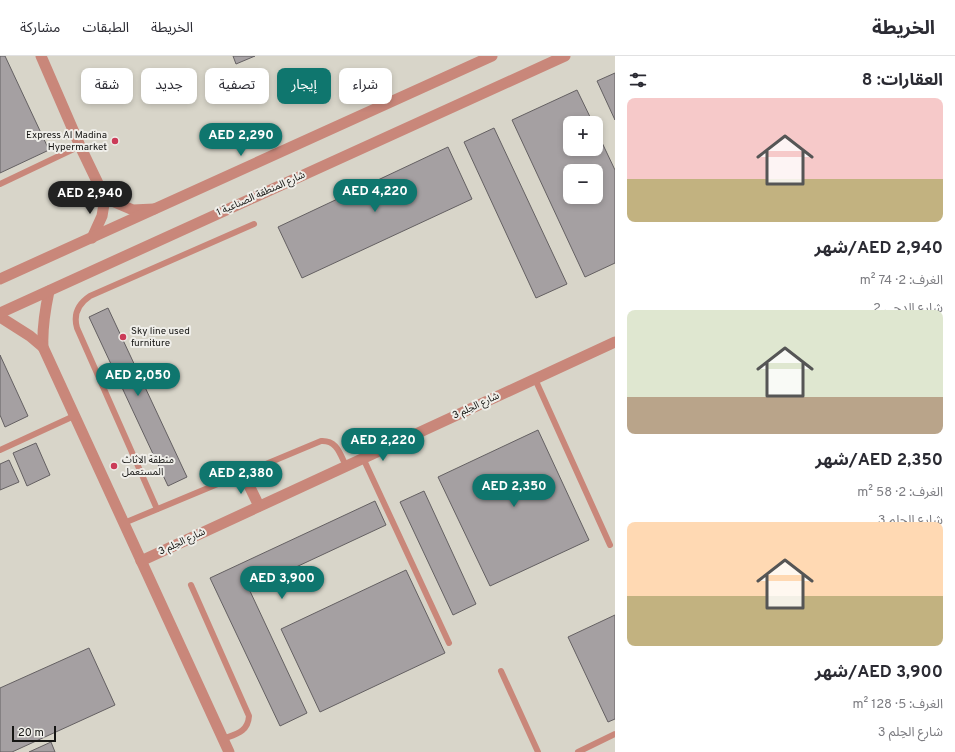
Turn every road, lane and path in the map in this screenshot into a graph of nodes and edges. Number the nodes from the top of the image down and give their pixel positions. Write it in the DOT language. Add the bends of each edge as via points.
graph roads {
  1 [pos="41,56"];
  2 [pos="492,56"];
  3 [pos="565,56"];
  4 [pos="80,146"];
  5 [pos="0,184"];
  6 [pos="105,198"];
  7 [pos="156,209"];
  8 [pos="254,224"];
  9 [pos="92,238"];
  10 [pos="0,279"];
  11 [pos="49,291"];
  12 [pos="0,313"];
  13 [pos="0,317"];
  14 [pos="615,342"];
  15 [pos="43,347"];
  16 [pos="535,379"];
  17 [pos="74,416"];
  18 [pos="0,450"];
  19 [pos="363,458"];
  20 [pos="346,466"];
  21 [pos="243,473"];
  22 [pos="260,506"];
  23 [pos="157,508"];
  24 [pos="124,523"];
  25 [pos="610,545"];
  26 [pos="141,561"];
  27 [pos="191,585"];
  28 [pos="449,643"];
  29 [pos="501,671"];
  30 [pos="615,734"];
  31 [pos="224,739"];
  32 [pos="229,752"];
  33 [pos="538,752"];
  34 [pos="578,752"];
  1 -- 4 [label="street"];
  2 -- 7 [label="street"];
  3 -- 11 [label="street, شارع المنطقة الصناعية 1"];
  4 -- 5 [label="lane"];
  4 -- 6 [label="street"];
  6 -- 7 [label="street" via="133,210"];
  6 -- 9 [label="street" via="102,216"];
  7 -- 9 [label="street"];
  8 -- 23 [label="lane" via="90,296 77,309 77,328"];
  9 -- 10 [label="street"];
  11 -- 12 [label="street, شارع المنطقة الصناعية 1"];
  11 -- 15 [label="street" via="44,313"];
  13 -- 15 [label="street"];
  14 -- 16 [label="street, شارع الحِلم 3"];
  15 -- 17 [label="street"];
  16 -- 19 [label="street, شارع الحِلم 3"];
  16 -- 25 [label="lane"];
  17 -- 18 [label="lane"];
  17 -- 24 [label="street"];
  19 -- 20 [label="street, شارع الحِلم 3"];
  19 -- 28 [label="lane"];
  20 -- 21 [label="lane" via="336,446 327,440"];
  20 -- 22 [label="street, شارع الحِلم 3"];
  21 -- 22 [label="street"];
  21 -- 23 [label="lane"];
  22 -- 26 [label="street, شارع الحِلم 3"];
  23 -- 24 [label="lane"];
  24 -- 26 [label="street"];
  26 -- 31 [label="street"];
  27 -- 31 [label="lane" via="249,716 244,730"];
  29 -- 33 [label="lane"];
  30 -- 34 [label="lane"];
  31 -- 32 [label="street"];
}
